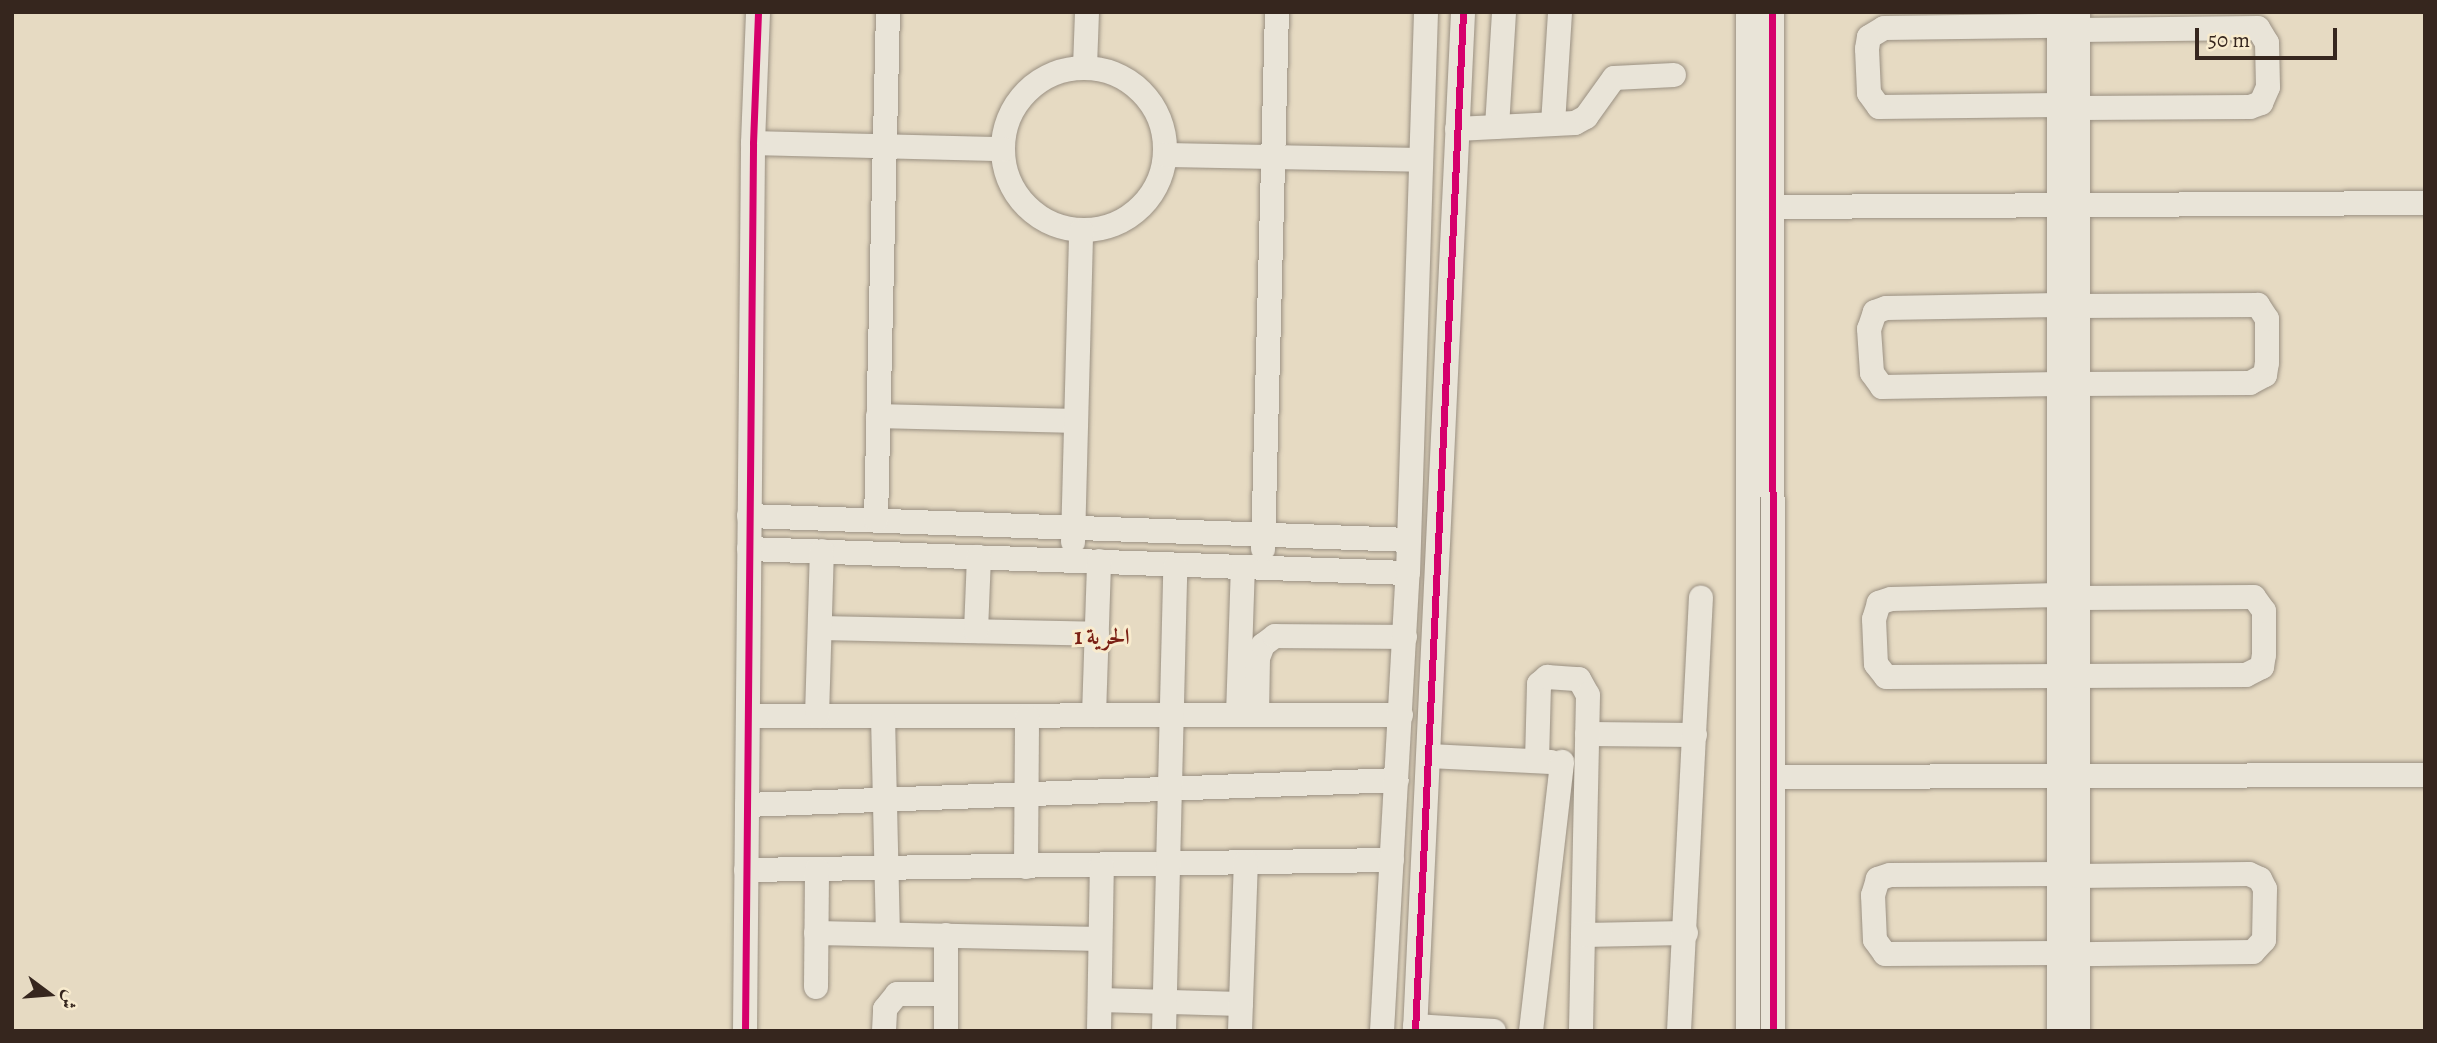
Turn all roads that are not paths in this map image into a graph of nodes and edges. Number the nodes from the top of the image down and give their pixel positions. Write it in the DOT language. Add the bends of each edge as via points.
graph roads {
  1 [pos="758,12"];
  2 [pos="888,12"];
  3 [pos="1087,12"];
  4 [pos="1277,12"];
  5 [pos="1426,12"];
  6 [pos="1462,12"];
  7 [pos="1504,12"];
  8 [pos="1560,12"];
  9 [pos="1748,12"];
  10 [pos="1772,12"];
  11 [pos="2069,20"];
  12 [pos="1086,67"];
  13 [pos="1674,75"];
  14 [pos="2068,106"];
  15 [pos="1553,124"];
  16 [pos="1497,127"];
  17 [pos="1457,130"];
  18 [pos="753,143"];
  19 [pos="885,146"];
  20 [pos="1003,149"];
  21 [pos="1166,155"];
  22 [pos="1273,157"];
  23 [pos="1421,160"];
  24 [pos="2425,203"];
  25 [pos="2068,206"];
  26 [pos="1772,207"];
  27 [pos="1081,231"];
  28 [pos="2069,305"];
  29 [pos="2068,384"];
  30 [pos="878,416"];
  31 [pos="1076,421"];
  32 [pos="750,516"];
  33 [pos="876,520"];
  34 [pos="1073,527"];
  35 [pos="1264,534"];
  36 [pos="1409,540"];
  37 [pos="749,549"];
  38 [pos="822,551"];
  39 [pos="979,557"];
  40 [pos="1073,561"];
  41 [pos="1099,561"];
  42 [pos="1175,566"];
  43 [pos="1253,567"];
  44 [pos="1408,573"];
  45 [pos="2068,596"];
  46 [pos="1701,598"];
  47 [pos="820,628"];
  48 [pos="976,631"];
  49 [pos="1097,634"];
  50 [pos="1405,637"];
  51 [pos="1249,658"];
  52 [pos="2068,676"];
  53 [pos="1094,715"];
  54 [pos="1247,715"];
  55 [pos="1401,715"];
  56 [pos="748,716"];
  57 [pos="817,716"];
  58 [pos="883,716"];
  59 [pos="1027,717"];
  60 [pos="1171,717"];
  61 [pos="1587,734"];
  62 [pos="1695,735"];
  63 [pos="1429,756"];
  64 [pos="1537,761"];
  65 [pos="1574,763"];
  66 [pos="2425,775"];
  67 [pos="2068,776"];
  68 [pos="1773,777"];
  69 [pos="1397,780"];
  70 [pos="1170,791"];
  71 [pos="1027,796"];
  72 [pos="885,800"];
  73 [pos="747,805"];
  74 [pos="1392,860"];
  75 [pos="1247,862"];
  76 [pos="1102,866"];
  77 [pos="1168,866"];
  78 [pos="1027,867"];
  79 [pos="886,868"];
  80 [pos="817,869"];
  81 [pos="746,870"];
  82 [pos="2068,875"];
  83 [pos="816,933"];
  84 [pos="1686,933"];
  85 [pos="888,934"];
  86 [pos="1583,934"];
  87 [pos="946,935"];
  88 [pos="1101,939"];
  89 [pos="2068,954"];
  90 [pos="816,988"];
  91 [pos="946,994"];
  92 [pos="1100,1000"];
  93 [pos="1165,1003"];
  94 [pos="1241,1004"];
  95 [pos="1415,1029"];
  96 [pos="745,1031"];
  97 [pos="884,1031"];
  98 [pos="946,1031"];
  99 [pos="1099,1031"];
  100 [pos="1164,1031"];
  101 [pos="1240,1031"];
  102 [pos="1382,1031"];
  103 [pos="1494,1031"];
  104 [pos="1531,1031"];
  105 [pos="1581,1031"];
  106 [pos="1679,1031"];
  107 [pos="1748,1031"];
  108 [pos="1773,1031"];
  109 [pos="2059,1031"];
  110 [pos="2078,1031"];
  1 -- 18 [label="street"];
  2 -- 19 [label="street"];
  3 -- 12 [label="street"];
  4 -- 22 [label="street"];
  5 -- 23 [label="street"];
  6 -- 17 [label="street"];
  7 -- 16 [label="street"];
  8 -- 15 [label="street"];
  9 -- 107 [label="street"];
  10 -- 26 [label="street"];
  11 -- 14 [label="street"];
  11 -- 14 [label="street" via="2258,28 2267,43 2267,93 2261,103 2250,107"];
  11 -- 14 [label="street" via="1884,28 1869,37 1867,49 1869,93 1879,107"];
  12 -- 20 [label="street" via="1060,71 1028,92 1007,123"];
  12 -- 21 [label="street" via="1112,72 1135,85 1158,117"];
  13 -- 15 [label="street" via="1614,78 1586,117 1575,123"];
  14 -- 25 [label="street"];
  15 -- 16 [label="street"];
  16 -- 17 [label="street"];
  17 -- 63 [label="street"];
  18 -- 19 [label="street"];
  18 -- 32 [label="street"];
  19 -- 20 [label="street"];
  19 -- 30 [label="street"];
  20 -- 27 [label="street" via="1017,196 1056,226"];
  21 -- 22 [label="street"];
  21 -- 27 [label="street" via="1160,180 1147,201 1117,223"];
  22 -- 23 [label="street"];
  22 -- 35 [label="street"];
  23 -- 36 [label="street"];
  24 -- 25 [label="street"];
  25 -- 26 [label="street"];
  25 -- 28 [label="street"];
  26 -- 68 [label="street"];
  27 -- 31 [label="street"];
  28 -- 29 [label="street"];
  28 -- 29 [label="street" via="1886,308 1875,313 1869,328 1872,373 1882,387"];
  28 -- 29 [label="street" via="2258,305 2267,319 2267,363 2265,375 2256,382"];
  29 -- 45 [label="street"];
  30 -- 31 [label="street"];
  30 -- 33 [label="street"];
  31 -- 34 [label="street"];
  32 -- 33 [label="street"];
  32 -- 37 [label="street"];
  33 -- 34 [label="street"];
  34 -- 35 [label="street"];
  34 -- 40 [label="street"];
  35 -- 36 [label="street"];
  35 -- 43 [label="street"];
  36 -- 44 [label="street"];
  37 -- 38 [label="street"];
  37 -- 56 [label="street"];
  38 -- 39 [label="street"];
  38 -- 47 [label="street"];
  39 -- 40 [label="street"];
  39 -- 48 [label="street"];
  40 -- 41 [label="street"];
  41 -- 42 [label="street"];
  41 -- 49 [label="street"];
  42 -- 43 [label="street"];
  42 -- 60 [label="street"];
  43 -- 44 [label="street"];
  43 -- 51 [label="street"];
  44 -- 50 [label="street"];
  45 -- 52 [label="street"];
  45 -- 52 [label="street" via="1891,599 1880,603 1874,619 1876,664 1886,677"];
  45 -- 52 [label="street" via="2254,597 2264,611 2264,655 2262,667 2246,675"];
  46 -- 62 [label="street"];
  47 -- 48 [label="street"];
  47 -- 57 [label="street"];
  48 -- 49 [label="street"];
  49 -- 53 [label="street"];
  50 -- 51 [label="street" via="1282,634"];
  50 -- 55 [label="street"];
  51 -- 54 [label="street"];
  52 -- 67 [label="street"];
  53 -- 59 [label="street"];
  53 -- 60 [label="street"];
  54 -- 55 [label="street"];
  54 -- 60 [label="street"];
  55 -- 69 [label="street"];
  56 -- 57 [label="street"];
  56 -- 73 [label="street"];
  57 -- 58 [label="street"];
  58 -- 59 [label="street"];
  58 -- 72 [label="street"];
  59 -- 71 [label="street"];
  60 -- 70 [label="street"];
  61 -- 62 [label="street"];
  61 -- 64 [label="street" via="1584,684 1573,677 1544,678 1537,688"];
  61 -- 65 [label="street"];
  62 -- 84 [label="street"];
  63 -- 64 [label="street"];
  63 -- 95 [label="street"];
  64 -- 65 [label="street"];
  65 -- 86 [label="street"];
  65 -- 104 [label="street"];
  66 -- 67 [label="street"];
  67 -- 68 [label="street"];
  67 -- 82 [label="street"];
  68 -- 108 [label="street"];
  69 -- 70 [label="street"];
  69 -- 74 [label="street"];
  70 -- 71 [label="street"];
  70 -- 77 [label="street"];
  71 -- 72 [label="street"];
  71 -- 78 [label="street"];
  72 -- 73 [label="street"];
  72 -- 79 [label="street"];
  73 -- 81 [label="street"];
  74 -- 75 [label="street"];
  74 -- 102 [label="street"];
  75 -- 77 [label="street"];
  75 -- 94 [label="street"];
  76 -- 77 [label="street"];
  76 -- 78 [label="street"];
  76 -- 88 [label="street"];
  77 -- 93 [label="street"];
  78 -- 79 [label="street"];
  79 -- 80 [label="street"];
  79 -- 85 [label="street"];
  80 -- 81 [label="street"];
  80 -- 83 [label="street"];
  81 -- 96 [label="street"];
  82 -- 89 [label="street"];
  82 -- 89 [label="street" via="1890,876 1878,879 1872,895 1875,940 1885,954"];
  82 -- 89 [label="street" via="2249,874 2260,879 2264,890 2264,940 2253,952"];
  83 -- 85 [label="street"];
  83 -- 90 [label="street"];
  84 -- 86 [label="street"];
  84 -- 106 [label="street"];
  85 -- 87 [label="street"];
  86 -- 105 [label="street"];
  87 -- 88 [label="street"];
  87 -- 91 [label="street"];
  88 -- 92 [label="street"];
  89 -- 109 [label="street"];
  89 -- 110 [label="street"];
  91 -- 97 [label="street" via="897,994 885,1009"];
  91 -- 98 [label="street"];
  92 -- 93 [label="street"];
  92 -- 99 [label="street"];
  93 -- 94 [label="street"];
  93 -- 100 [label="street"];
  94 -- 101 [label="street"];
  95 -- 103 [label="street"];
}
